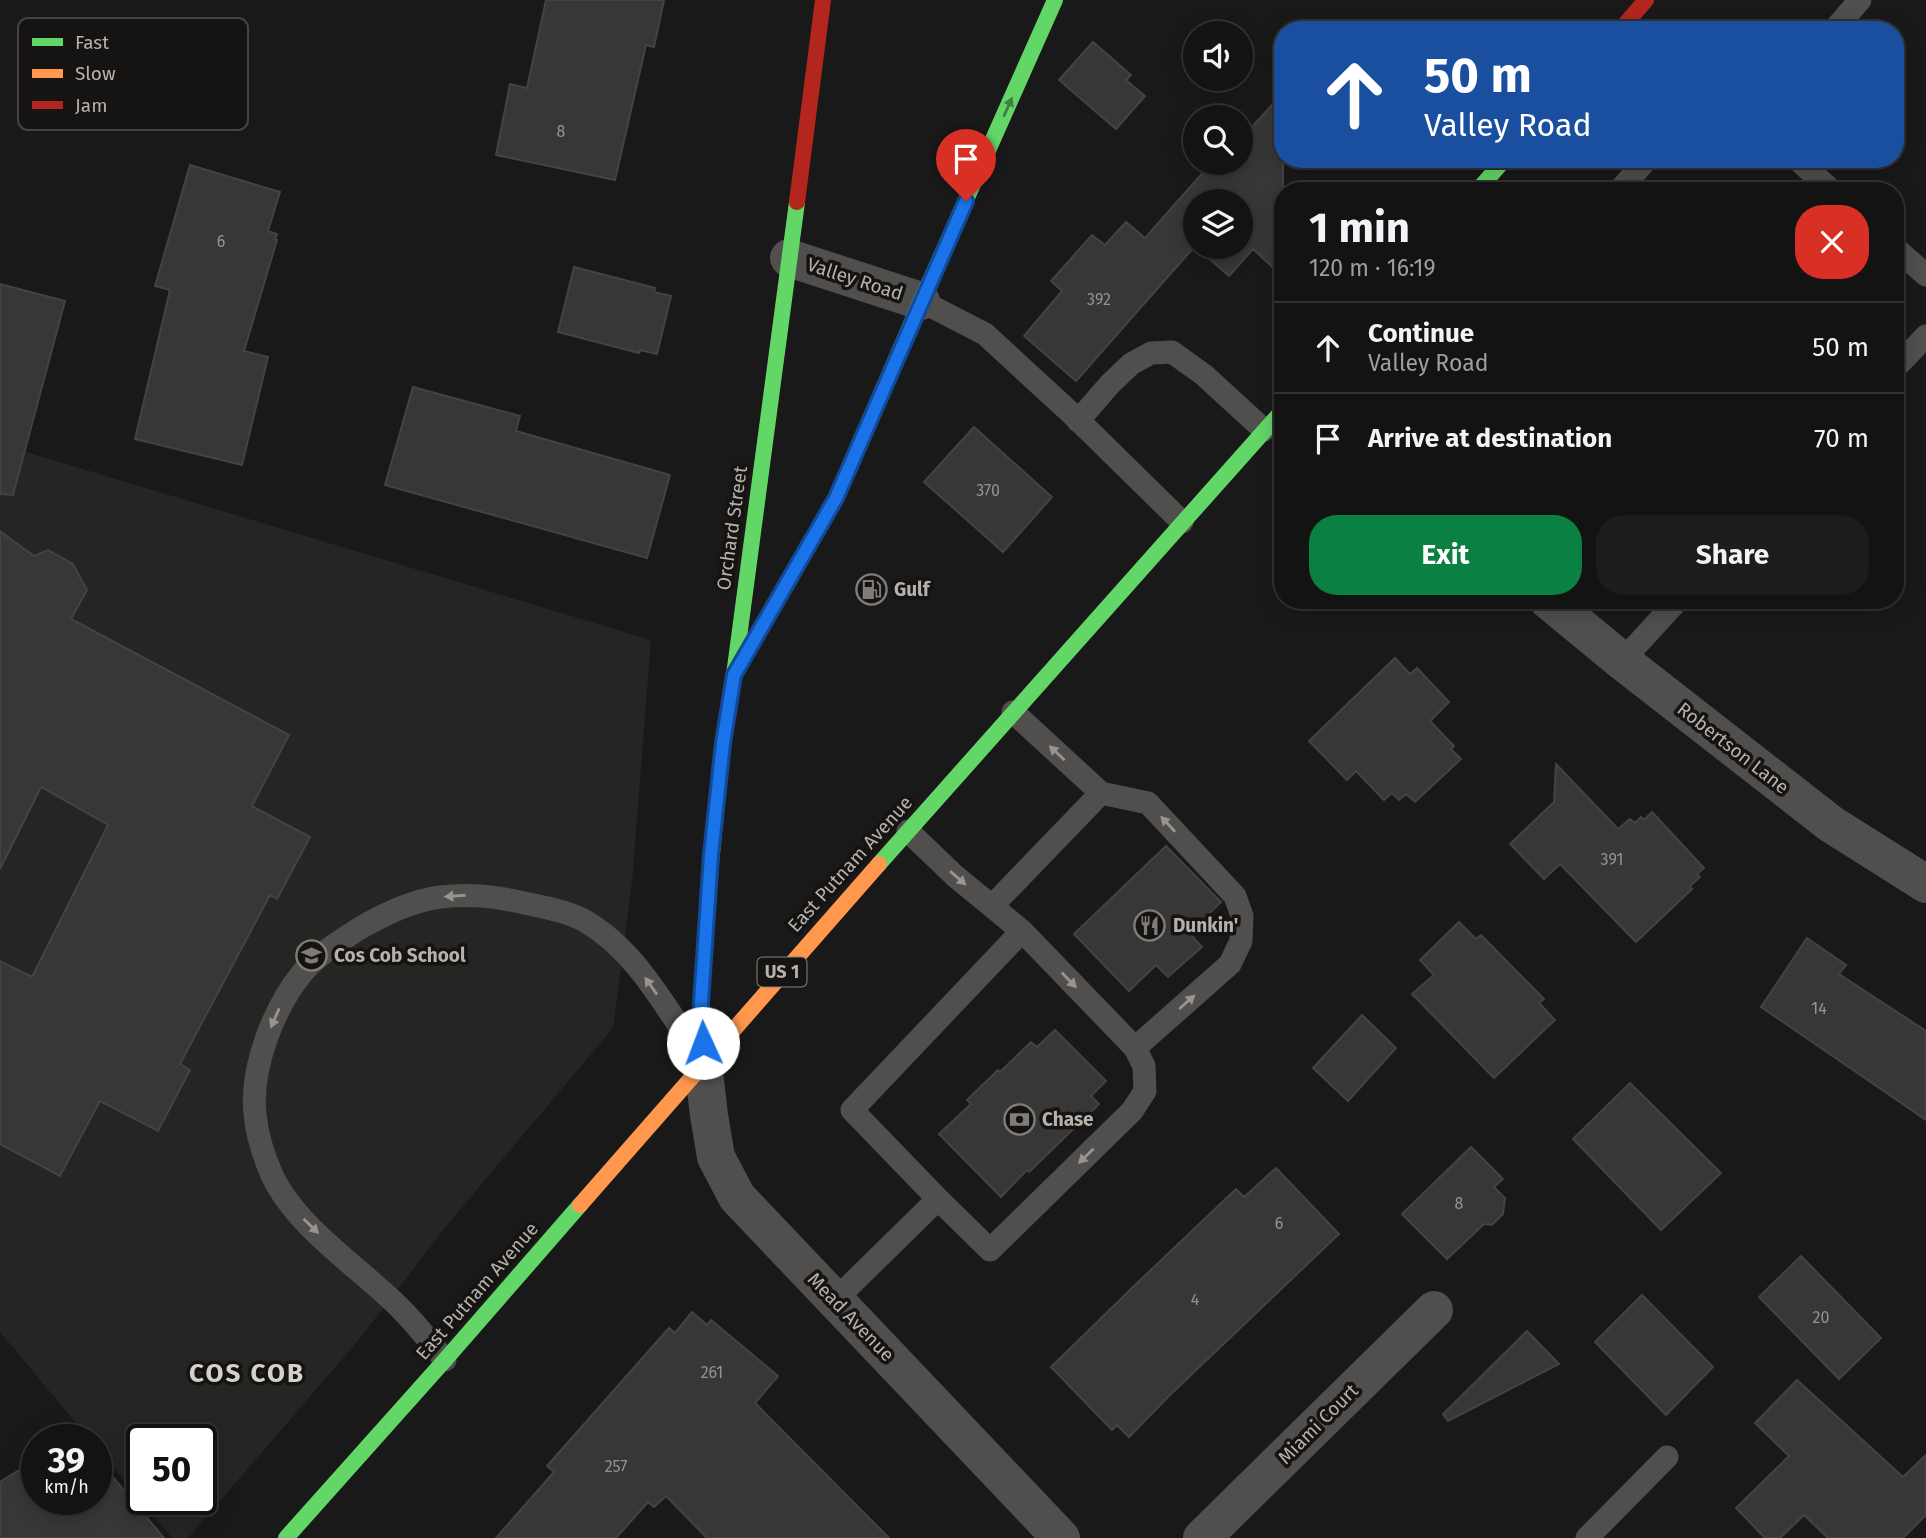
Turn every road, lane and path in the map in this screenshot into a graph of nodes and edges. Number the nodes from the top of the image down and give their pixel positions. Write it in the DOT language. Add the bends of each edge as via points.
graph roads {
  1 [pos="822,0"];
  2 [pos="1055,0"];
  3 [pos="1646,0"];
  4 [pos="1860,0"];
  5 [pos="1628,21"];
  6 [pos="1842,21"];
  7 [pos="1497,168"];
  8 [pos="1639,168"];
  9 [pos="1807,168"];
  10 [pos="1485,182"];
  11 [pos="1627,182"];
  12 [pos="1822,182"];
  13 [pos="1904,256"];
  14 [pos="789,258"];
  15 [pos="1926,275"];
  16 [pos="921,301"];
  17 [pos="1926,335"];
  18 [pos="1904,358"];
  19 [pos="1274,419"];
  20 [pos="1078,421"];
  21 [pos="1264,430"];
  22 [pos="1182,522"];
  23 [pos="1559,609"];
  24 [pos="1670,609"];
  25 [pos="1622,661"];
  26 [pos="734,675"];
  27 [pos="1013,712"];
  28 [pos="1101,793"];
  29 [pos="908,831"];
  30 [pos="1926,884"];
  31 [pos="992,906"];
  32 [pos="1022,931"];
  33 [pos="1135,1048"];
  34 [pos="704,1063"];
  35 [pos="938,1199"];
  36 [pos="835,1300"];
  37 [pos="1434,1310"];
  38 [pos="445,1360"];
  39 [pos="1667,1457"];
  40 [pos="286,1538"];
  41 [pos="1061,1538"];
  42 [pos="1202,1538"];
  43 [pos="1587,1538"];
  1 -- 14 [label="main road, Orchard Street"];
  16 -- 2 [label="main road, Valley Road, one-way"];
  3 -- 5 [label="main road"];
  4 -- 6 [label="lane"];
  7 -- 10 [label="main road"];
  8 -- 11 [label="lane"];
  9 -- 12 [label="lane"];
  13 -- 15 [label="lane"];
  14 -- 16 [label="street, Valley Road"];
  14 -- 26 [label="main road, Orchard Street"];
  16 -- 20 [label="lane" via="985,334"];
  16 -- 26 [label="main road, Valley Road" via="836,498"];
  17 -- 18 [label="lane"];
  19 -- 21 [label="main road, East Putnam Avenue / US 1"];
  20 -- 21 [label="lane" via="1131,364 1151,353 1172,352 1204,374"];
  20 -- 22 [label="lane"];
  21 -- 22 [label="main road, East Putnam Avenue / US 1"];
  22 -- 27 [label="main road, East Putnam Avenue / US 1"];
  23 -- 25 [label="street, Robertson Lane"];
  24 -- 25 [label="lane"];
  25 -- 30 [label="street, Robertson Lane" via="1831,824"];
  26 -- 34 [label="main road, Orchard Street" via="711,855 701,1003"];
  28 -- 27 [label="lane, one-way"];
  27 -- 29 [label="main road, East Putnam Avenue / US 1"];
  28 -- 31 [label="lane"];
  33 -- 28 [label="lane, one-way" via="1230,964 1241,941 1242,916 1235,896 1148,803"];
  29 -- 31 [label="lane, one-way"];
  29 -- 34 [label="main road, East Putnam Avenue / US 1"];
  31 -- 32 [label="lane"];
  32 -- 33 [label="lane, one-way"];
  32 -- 35 [label="lane" via="852,1110"];
  33 -- 35 [label="lane, one-way" via="1144,1066 1144,1091 1132,1111 990,1250"];
  34 -- 36 [label="street, Mead Avenue" via="716,1157 737,1197"];
  34 -- 38 [label="main road, East Putnam Avenue / US 1"];
  34 -- 38 [label="lane, one-way" via="635,963 608,937 583,920 510,899 469,895 409,905 373,920 305,970 275,1018 256,1082 254,1114 270,1172 288,1203 309,1226 400,1308"];
  35 -- 36 [label="lane"];
  36 -- 41 [label="street, Mead Avenue"];
  37 -- 42 [label="street, Miami Court"];
  38 -- 40 [label="main road, East Putnam Avenue / US 1"];
  39 -- 43 [label="lane"];
}
